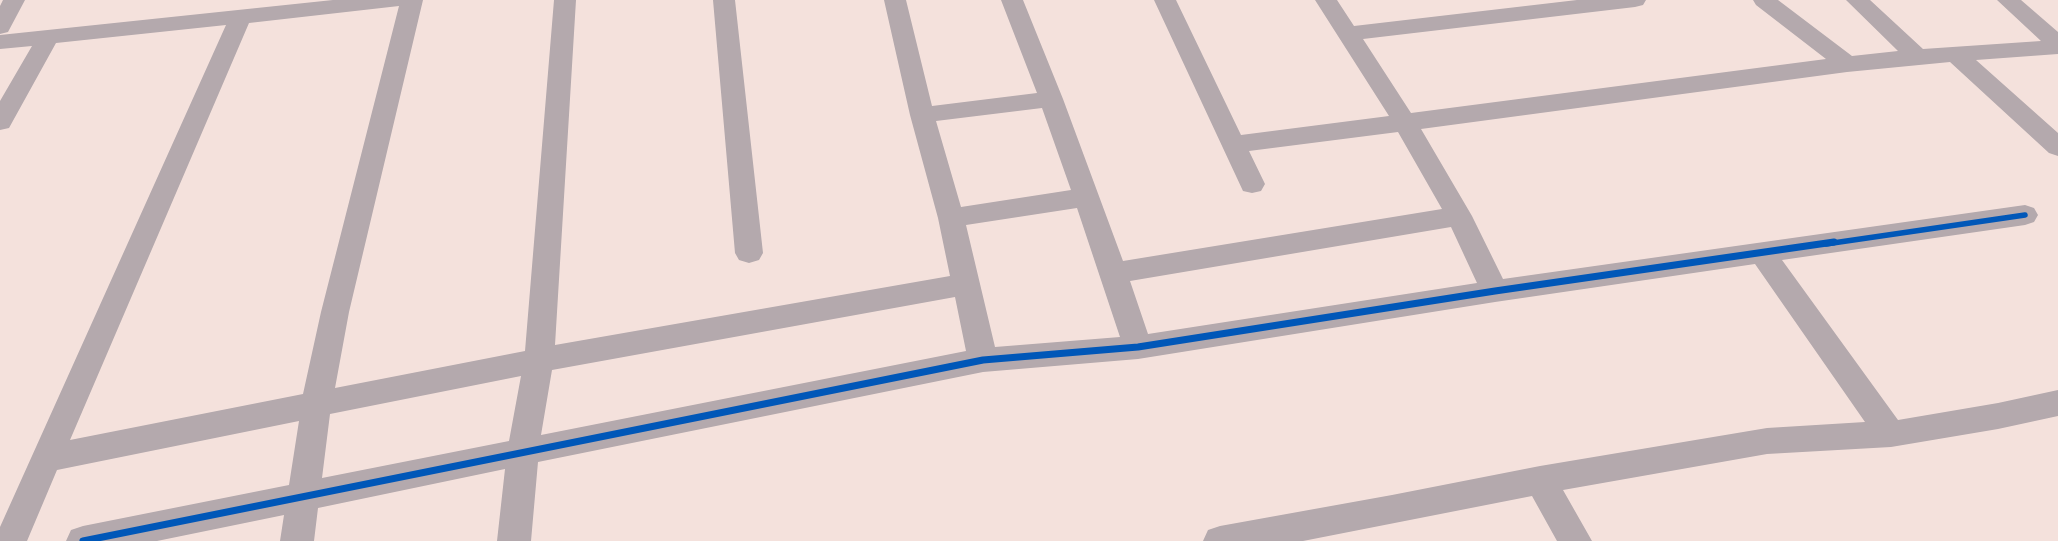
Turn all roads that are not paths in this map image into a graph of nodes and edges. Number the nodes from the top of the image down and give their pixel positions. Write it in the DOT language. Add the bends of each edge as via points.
graph roads {
  1 [pos="14,0"];
  2 [pos="397,0"];
  3 [pos="412,0"];
  4 [pos="565,0"];
  5 [pos="724,0"];
  6 [pos="894,0"];
  7 [pos="1012,0"];
  8 [pos="1165,0"];
  9 [pos="1326,0"];
  10 [pos="1635,0"];
  11 [pos="1764,0"];
  12 [pos="1857,0"];
  13 [pos="2008,0"];
  14 [pos="208,10"];
  15 [pos="241,16"];
  16 [pos="0,27"];
  17 [pos="1347,34"];
  18 [pos="48,37"];
  19 [pos="0,42"];
  20 [pos="2058,46"];
  21 [pos="1956,55"];
  22 [pos="1918,57"];
  23 [pos="1847,64"];
  24 [pos="1051,99"];
  25 [pos="922,115"];
  26 [pos="1404,121"];
  27 [pos="0,122"];
  28 [pos="1233,145"];
  29 [pos="2058,147"];
  30 [pos="1252,184"];
  31 [pos="1087,197"];
  32 [pos="2025,215"];
  33 [pos="1459,216"];
  34 [pos="951,218"];
  35 [pos="749,252"];
  36 [pos="1763,254"];
  37 [pos="1114,273"];
  38 [pos="967,284"];
  39 [pos="1495,291"];
  40 [pos="1138,347"];
  41 [pos="539,360"];
  42 [pos="983,360"];
  43 [pos="2058,403"];
  44 [pos="316,406"];
  45 [pos="1891,434"];
  46 [pos="523,451"];
  47 [pos="47,458"];
  48 [pos="1540,480"];
  49 [pos="304,496"];
  50 [pos="10,541"];
  51 [pos="83,541"];
  52 [pos="297,541"];
  53 [pos="514,541"];
  54 [pos="1220,541"];
  55 [pos="1575,541"];
  1 -- 16 [label="street"];
  2 -- 15 [label="street"];
  3 -- 44 [label="street" via="335,312"];
  4 -- 41 [label="street"];
  5 -- 35 [label="street"];
  6 -- 25 [label="street"];
  7 -- 24 [label="street"];
  8 -- 28 [label="street"];
  9 -- 17 [label="street"];
  10 -- 17 [label="street"];
  11 -- 23 [label="street"];
  12 -- 22 [label="street"];
  13 -- 20 [label="street"];
  14 -- 15 [label="street"];
  14 -- 18 [label="street"];
  15 -- 47 [label="street"];
  17 -- 26 [label="street"];
  18 -- 19 [label="street"];
  18 -- 27 [label="street"];
  20 -- 21 [label="street"];
  21 -- 22 [label="street"];
  21 -- 29 [label="street"];
  22 -- 23 [label="street"];
  23 -- 26 [label="street"];
  24 -- 25 [label="street"];
  24 -- 31 [label="street"];
  25 -- 34 [label="street"];
  26 -- 28 [label="street"];
  26 -- 33 [label="street"];
  28 -- 30 [label="street"];
  31 -- 34 [label="street"];
  31 -- 37 [label="street"];
  32 -- 36 [label="street"];
  33 -- 37 [label="street"];
  33 -- 39 [label="street"];
  34 -- 38 [label="street"];
  36 -- 39 [label="street"];
  36 -- 45 [label="street"];
  37 -- 40 [label="street"];
  38 -- 41 [label="street"];
  38 -- 42 [label="street"];
  39 -- 40 [label="street"];
  40 -- 42 [label="street"];
  41 -- 44 [label="street"];
  41 -- 46 [label="street"];
  42 -- 46 [label="street"];
  43 -- 45 [label="street"];
  44 -- 47 [label="street"];
  44 -- 49 [label="street"];
  45 -- 48 [label="street" via="1768,441"];
  46 -- 49 [label="street"];
  46 -- 53 [label="street"];
  47 -- 50 [label="street"];
  48 -- 54 [label="street"];
  48 -- 55 [label="street"];
  49 -- 51 [label="street"];
  49 -- 52 [label="street"];
}
